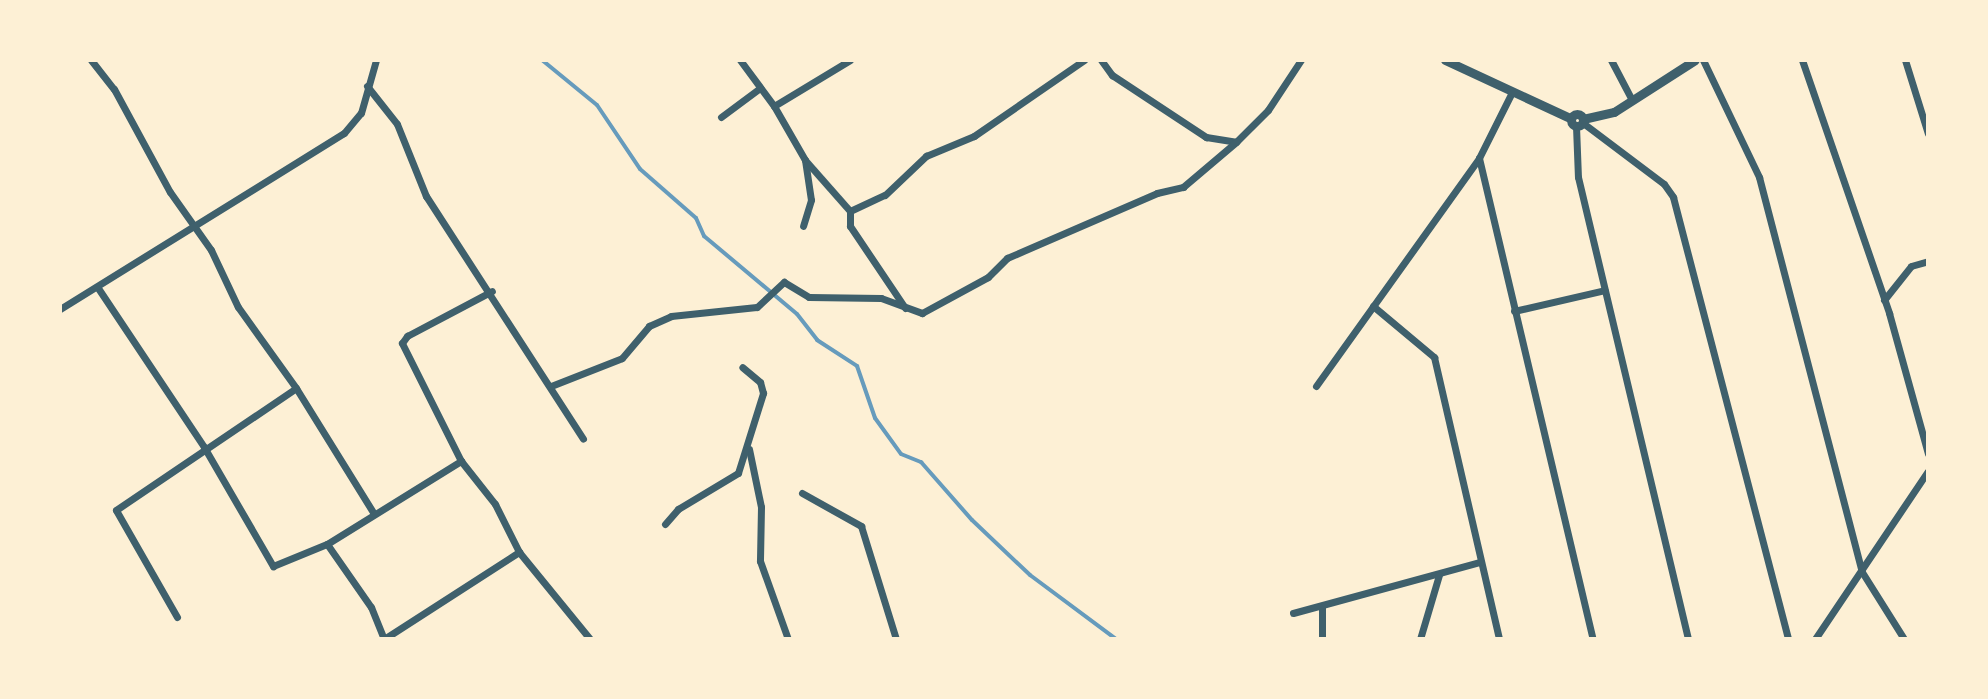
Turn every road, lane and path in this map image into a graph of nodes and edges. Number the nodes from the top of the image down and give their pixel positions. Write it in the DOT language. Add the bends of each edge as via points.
graph roads {
  1 [pos="91,60"];
  2 [pos="376,60"];
  3 [pos="740,60"];
  4 [pos="850,60"];
  5 [pos="1084,60"];
  6 [pos="1101,60"];
  7 [pos="1301,60"];
  8 [pos="1445,60"];
  9 [pos="1611,60"];
  10 [pos="1695,60"];
  11 [pos="1703,60"];
  12 [pos="1802,60"];
  13 [pos="1905,60"];
  14 [pos="367,86"];
  15 [pos="760,88"];
  16 [pos="1512,92"];
  17 [pos="1632,100"];
  18 [pos="774,106"];
  19 [pos="721,117"];
  20 [pos="1578,122"];
  21 [pos="1928,134"];
  22 [pos="1236,142"];
  23 [pos="1479,158"];
  24 [pos="805,160"];
  25 [pos="850,211"];
  26 [pos="194,226"];
  27 [pos="803,226"];
  28 [pos="1928,261"];
  29 [pos="98,288"];
  30 [pos="1605,290"];
  31 [pos="492,291"];
  32 [pos="1884,300"];
  33 [pos="1373,306"];
  34 [pos="905,308"];
  35 [pos="60,309"];
  36 [pos="1514,311"];
  37 [pos="742,367"];
  38 [pos="551,386"];
  39 [pos="1316,386"];
  40 [pos="296,388"];
  41 [pos="583,439"];
  42 [pos="204,447"];
  43 [pos="749,447"];
  44 [pos="1928,454"];
  45 [pos="461,461"];
  46 [pos="1928,471"];
  47 [pos="802,493"];
  48 [pos="373,512"];
  49 [pos="665,524"];
  50 [pos="327,544"];
  51 [pos="519,552"];
  52 [pos="1480,562"];
  53 [pos="1862,572"];
  54 [pos="1439,575"];
  55 [pos="1322,607"];
  56 [pos="1293,613"];
  57 [pos="177,617"];
  58 [pos="384,639"];
  59 [pos="590,639"];
  60 [pos="788,639"];
  61 [pos="896,639"];
  62 [pos="1322,639"];
  63 [pos="1420,639"];
  64 [pos="1499,639"];
  65 [pos="1593,639"];
  66 [pos="1688,639"];
  67 [pos="1788,639"];
  68 [pos="1815,639"];
  69 [pos="1904,639"];
  1 -- 26 [label="street" via="114,89"];
  2 -- 14 [label="street"];
  3 -- 15 [label="street"];
  4 -- 18 [label="street"];
  5 -- 25 [label="street" via="988,128 926,156 885,195"];
  6 -- 22 [label="street" via="1112,75 1206,137"];
  7 -- 22 [label="street" via="1268,110"];
  8 -- 16 [label="street"];
  9 -- 17 [label="street"];
  10 -- 17 [label="street"];
  11 -- 53 [label="street" via="1759,177"];
  12 -- 32 [label="street"];
  13 -- 21 [label="street"];
  14 -- 26 [label="street" via="361,113 344,133"];
  14 -- 31 [label="street" via="397,124 426,196"];
  15 -- 18 [label="street"];
  15 -- 19 [label="street"];
  16 -- 20 [label="street"];
  16 -- 23 [label="street"];
  17 -- 20 [label="street"];
  18 -- 24 [label="street"];
  20 -- 30 [label="street" via="1578,177"];
  20 -- 67 [label="street" via="1664,184 1673,197"];
  22 -- 34 [label="street" via="1183,187 1157,193 1007,258 988,277 922,313"];
  23 -- 33 [label="street"];
  23 -- 36 [label="street"];
  24 -- 25 [label="street"];
  24 -- 27 [label="street" via="811,200"];
  25 -- 34 [label="street" via="850,226"];
  26 -- 29 [label="street" via="151,248"];
  26 -- 40 [label="street" via="228,280 238,307"];
  28 -- 32 [label="street" via="1911,266"];
  29 -- 35 [label="street"];
  29 -- 42 [label="street"];
  30 -- 36 [label="street"];
  30 -- 66 [label="street"];
  31 -- 38 [label="street"];
  31 -- 45 [label="street" via="402,343"];
  32 -- 44 [label="street"];
  33 -- 39 [label="street"];
  33 -- 52 [label="street" via="1434,357"];
  34 -- 38 [label="street" via="881,298 809,297 784,282 757,307 671,316 649,326 622,358"];
  36 -- 65 [label="street"];
  37 -- 43 [label="street" via="760,382 763,393"];
  38 -- 41 [label="street"];
  40 -- 42 [label="street"];
  40 -- 48 [label="street"];
  42 -- 50 [label="street" via="273,566"];
  42 -- 57 [label="street" via="116,510"];
  43 -- 49 [label="street" via="738,473 678,509"];
  43 -- 60 [label="street" via="761,507 760,561"];
  45 -- 48 [label="street"];
  45 -- 51 [label="street" via="495,504"];
  46 -- 53 [label="street"];
  47 -- 61 [label="street" via="861,526"];
  48 -- 50 [label="street"];
  50 -- 58 [label="street" via="371,607"];
  51 -- 58 [label="street"];
  51 -- 59 [label="street"];
  52 -- 54 [label="street"];
  52 -- 64 [label="street"];
  53 -- 68 [label="street"];
  53 -- 69 [label="street"];
  54 -- 55 [label="street"];
  54 -- 63 [label="street"];
  55 -- 56 [label="street"];
  55 -- 62 [label="street"];
}
